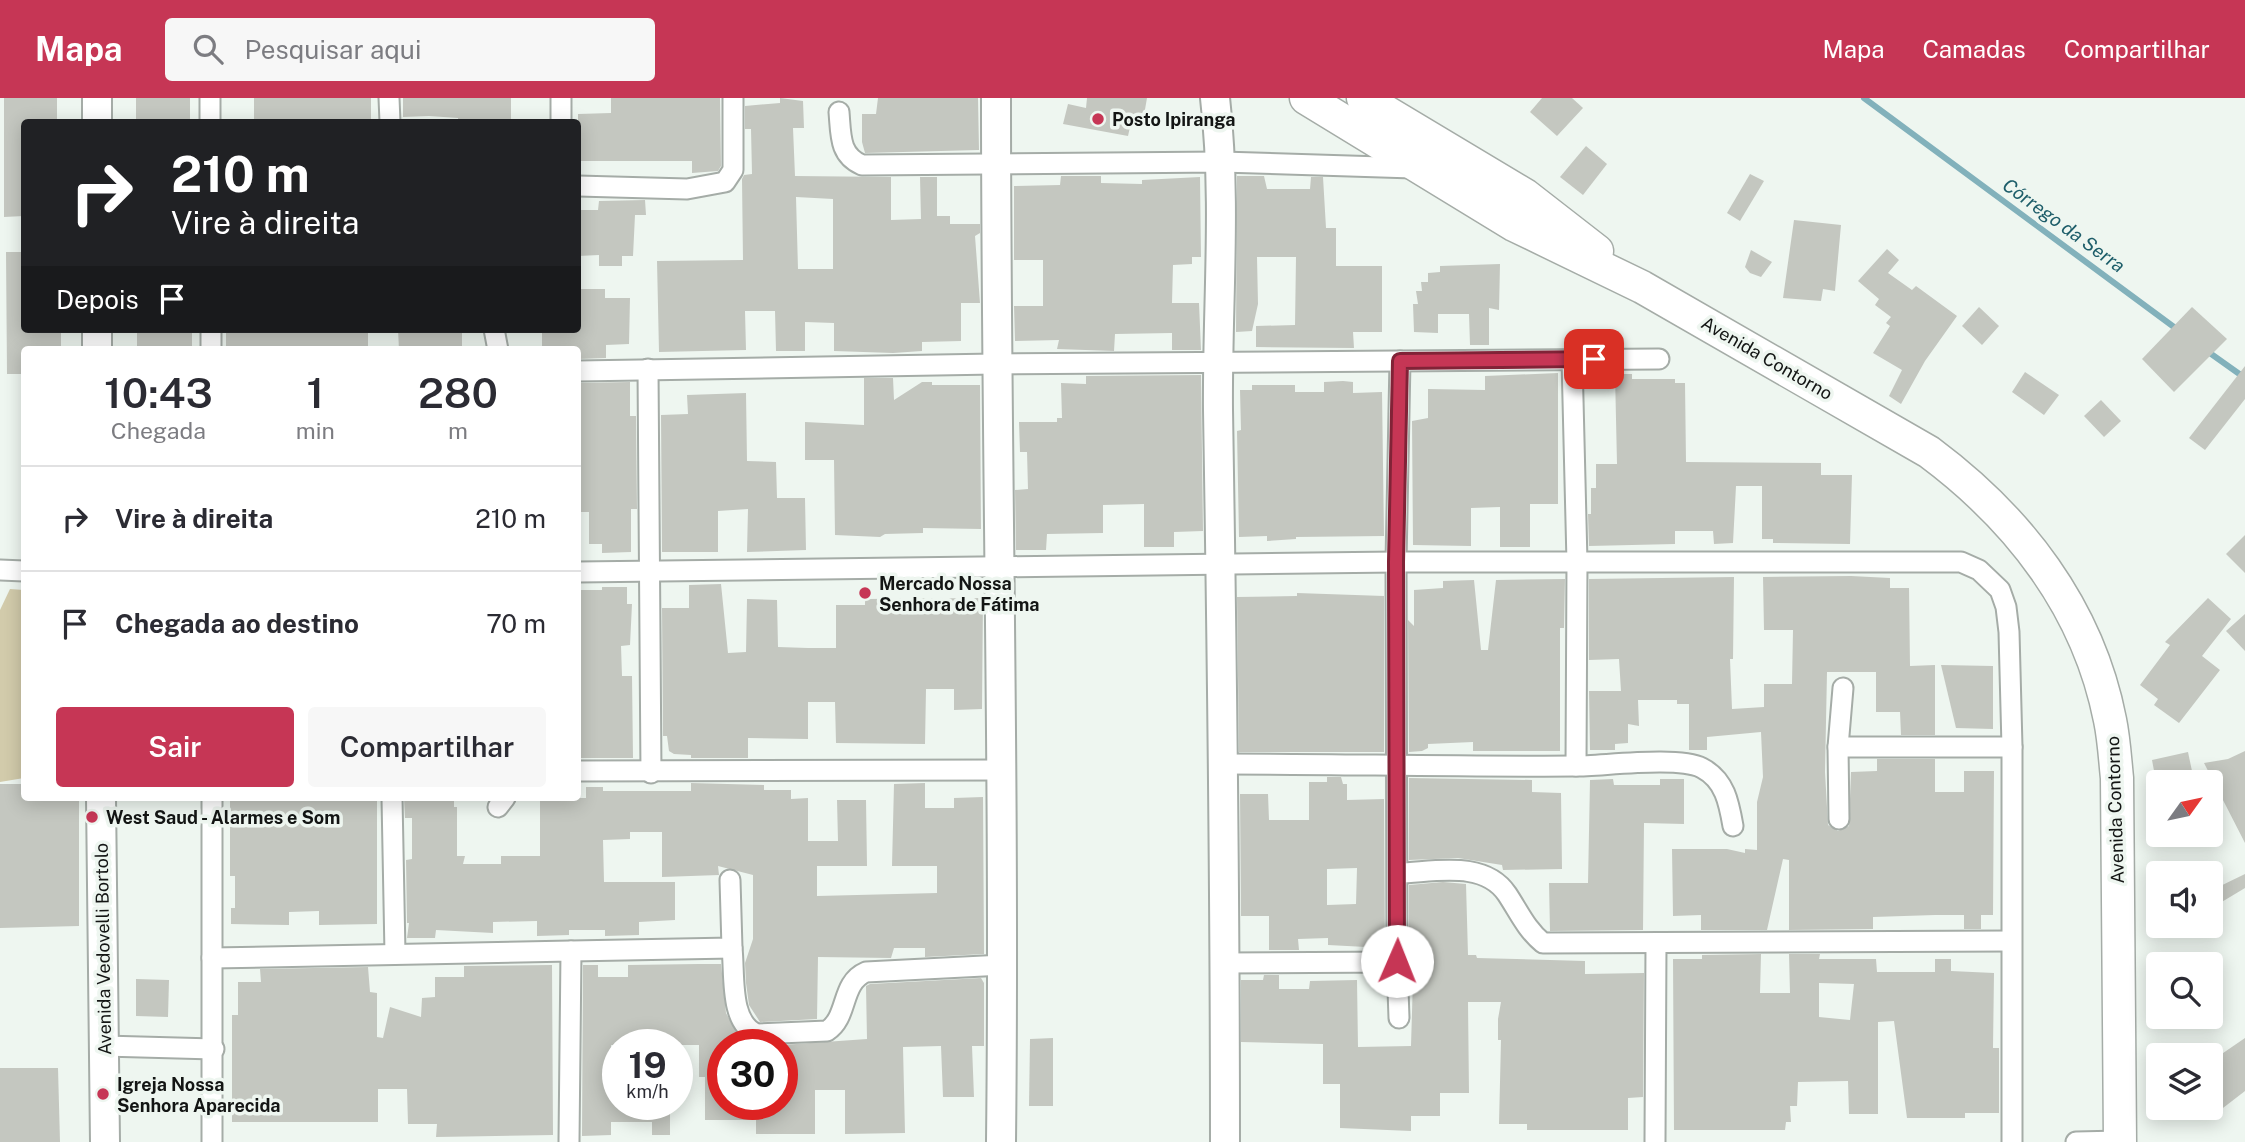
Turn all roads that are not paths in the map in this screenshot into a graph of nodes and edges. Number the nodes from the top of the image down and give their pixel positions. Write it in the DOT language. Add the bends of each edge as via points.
graph roads {
  1 [pos="97,98"];
  2 [pos="210,98"];
  3 [pos="389,98"];
  4 [pos="561,98"];
  5 [pos="733,98"];
  6 [pos="996,98"];
  7 [pos="1215,98"];
  8 [pos="1306,98"];
  9 [pos="1363,98"];
  10 [pos="839,112"];
  11 [pos="97,119"];
  12 [pos="210,119"];
  13 [pos="390,119"];
  14 [pos="561,119"];
  15 [pos="1222,162"];
  16 [pos="996,163"];
  17 [pos="1423,169"];
  18 [pos="581,186"];
  19 [pos="1642,287"];
  20 [pos="1572,359"];
  21 [pos="1659,359"];
  22 [pos="1400,361"];
  23 [pos="1217,363"];
  24 [pos="995,364"];
  25 [pos="648,369"];
  26 [pos="581,371"];
  27 [pos="1396,562"];
  28 [pos="1577,562"];
  29 [pos="1221,564"];
  30 [pos="998,567"];
  31 [pos="0,570"];
  32 [pos="21,571"];
  33 [pos="581,572"];
  34 [pos="649,572"];
  35 [pos="1843,688"];
  36 [pos="1838,747"];
  37 [pos="2012,747"];
  38 [pos="1225,764"];
  39 [pos="1396,765"];
  40 [pos="1576,766"];
  41 [pos="581,771"];
  42 [pos="1002,771"];
  43 [pos="651,773"];
  44 [pos="101,801"];
  45 [pos="212,801"];
  46 [pos="392,801"];
  47 [pos="1839,819"];
  48 [pos="1733,826"];
  49 [pos="1399,873"];
  50 [pos="730,880"];
  51 [pos="2011,941"];
  52 [pos="1656,944"];
  53 [pos="732,948"];
  54 [pos="571,951"];
  55 [pos="395,954"];
  56 [pos="212,958"];
  57 [pos="1397,961"];
  58 [pos="1225,963"];
  59 [pos="1003,965"];
  60 [pos="1399,1018"];
  61 [pos="104,1046"];
  62 [pos="214,1049"];
  63 [pos="2120,1141"];
  64 [pos="105,1142"];
  65 [pos="212,1142"];
  66 [pos="569,1142"];
  67 [pos="1001,1142"];
  68 [pos="1225,1142"];
  69 [pos="1655,1142"];
  70 [pos="2012,1142"];
  71 [pos="2076,1142"];
  1 -- 11 [label="street"];
  2 -- 12 [label="street"];
  3 -- 13 [label="street"];
  4 -- 14 [label="street"];
  5 -- 18 [label="street" via="733,170 725,182 687,189"];
  6 -- 16 [label="street"];
  7 -- 15 [label="street"];
  8 -- 17 [label="main road, Avenida Contorno"];
  9 -- 19 [label="main road, Avenida Contorno" via="1525,195"];
  10 -- 16 [label="street" via="843,150 851,161 862,165"];
  15 -- 16 [label="street"];
  15 -- 17 [label="street"];
  15 -- 23 [label="street"];
  16 -- 24 [label="street"];
  17 -- 19 [label="main road, Avenida Contorno" via="1514,225"];
  19 -- 63 [label="main road, Avenida Contorno" via="1929,452 1972,484 2034,551 2069,611 2096,667 2110,721 2117,778"];
  20 -- 21 [label="street"];
  20 -- 22 [label="street"];
  20 -- 28 [label="street"];
  22 -- 23 [label="street"];
  22 -- 27 [label="street"];
  23 -- 24 [label="street"];
  23 -- 29 [label="street"];
  24 -- 25 [label="street"];
  24 -- 30 [label="street"];
  25 -- 26 [label="street"];
  25 -- 34 [label="street"];
  27 -- 28 [label="street"];
  27 -- 29 [label="street"];
  27 -- 39 [label="street"];
  28 -- 37 [label="street" via="1961,562 1990,579 2006,607"];
  28 -- 40 [label="street"];
  29 -- 30 [label="street"];
  29 -- 38 [label="street"];
  30 -- 34 [label="street"];
  30 -- 42 [label="street"];
  31 -- 32 [label="street"];
  33 -- 34 [label="street"];
  34 -- 43 [label="street"];
  35 -- 36 [label="street"];
  36 -- 37 [label="street"];
  36 -- 47 [label="street"];
  37 -- 51 [label="street"];
  38 -- 39 [label="street"];
  38 -- 58 [label="street"];
  39 -- 40 [label="street"];
  39 -- 49 [label="street"];
  40 -- 48 [label="street" via="1672,763 1700,767 1727,793"];
  41 -- 43 [label="street"];
  42 -- 43 [label="street"];
  42 -- 59 [label="street"];
  44 -- 61 [label="street, Avenida Vedovelli Bortolo"];
  45 -- 56 [label="street"];
  46 -- 55 [label="street"];
  49 -- 52 [label="street" via="1474,871 1489,877 1543,943"];
  49 -- 57 [label="street"];
  50 -- 53 [label="street"];
  51 -- 52 [label="street"];
  51 -- 70 [label="street"];
  52 -- 69 [label="street"];
  53 -- 54 [label="street"];
  53 -- 59 [label="street" via="739,1019 746,1030 757,1034 827,1031 839,1019 855,978 866,972"];
  54 -- 55 [label="street"];
  54 -- 66 [label="street"];
  55 -- 56 [label="street"];
  56 -- 62 [label="street"];
  57 -- 58 [label="street"];
  57 -- 60 [label="street"];
  58 -- 68 [label="street"];
  59 -- 67 [label="street"];
  61 -- 62 [label="street"];
  61 -- 64 [label="street, Avenida Vedovelli Bortolo"];
  62 -- 65 [label="street"];
  63 -- 71 [label="street"];
}
